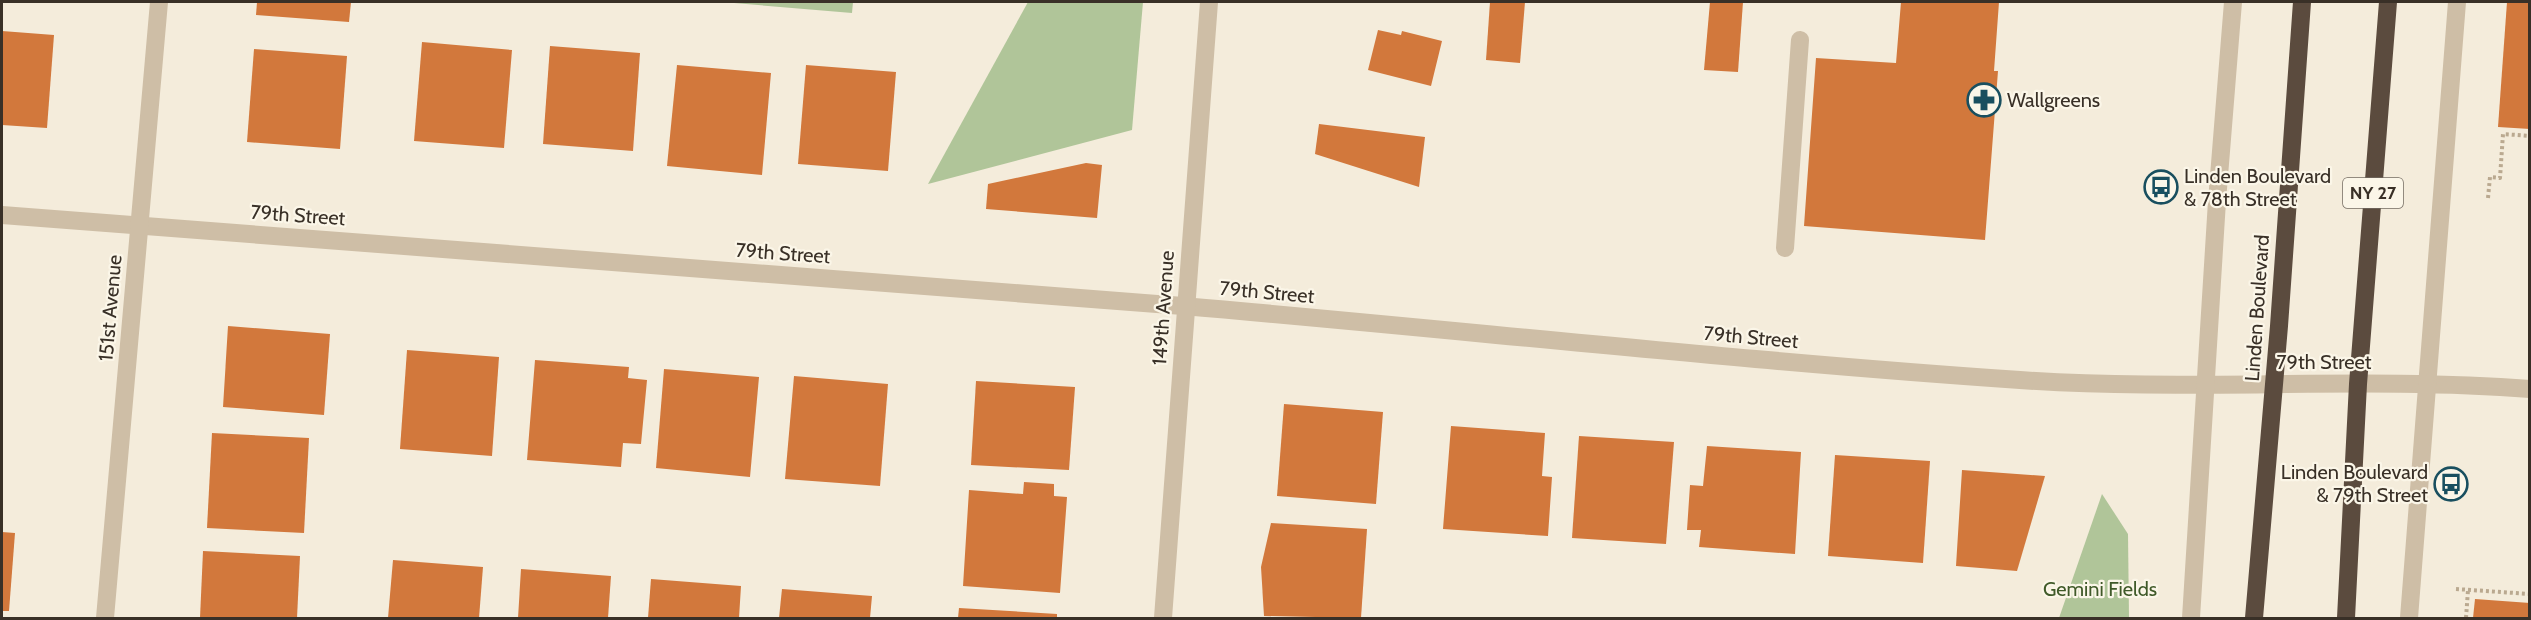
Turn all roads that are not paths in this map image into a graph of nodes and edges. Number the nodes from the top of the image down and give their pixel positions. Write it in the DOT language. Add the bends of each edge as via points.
graph roads {
  1 [pos="159,2"];
  2 [pos="1209,2"];
  3 [pos="2233,2"];
  4 [pos="2302,2"];
  5 [pos="2388,2"];
  6 [pos="2457,2"];
  7 [pos="1800,40"];
  8 [pos="2,215"];
  9 [pos="139,226"];
  10 [pos="1785,248"];
  11 [pos="1186,306"];
  12 [pos="2274,384"];
  13 [pos="2358,384"];
  14 [pos="2428,384"];
  15 [pos="2205,385"];
  16 [pos="2529,389"];
  17 [pos="105,618"];
  18 [pos="1163,618"];
  19 [pos="2191,618"];
  20 [pos="2254,618"];
  21 [pos="2346,618"];
  22 [pos="2409,618"];
  1 -- 9 [label="street, 151st Avenue"];
  2 -- 11 [label="street, 149th Avenue"];
  3 -- 15 [label="street"];
  4 -- 12 [label="highway, Linden Boulevard"];
  5 -- 13 [label="highway, NY 27"];
  6 -- 14 [label="street"];
  7 -- 10 [label="street"];
  8 -- 9 [label="street, 79th Street"];
  9 -- 11 [label="street, 79th Street"];
  9 -- 17 [label="street, 151st Avenue"];
  11 -- 15 [label="street, 79th Street" via="1772,362 2097,385"];
  11 -- 18 [label="street, 149th Avenue"];
  12 -- 13 [label="street, 79th Street"];
  12 -- 15 [label="street, 79th Street"];
  12 -- 20 [label="highway, Linden Boulevard"];
  13 -- 14 [label="street, 79th Street"];
  13 -- 21 [label="highway, NY 27"];
  14 -- 16 [label="street, 79th Street"];
  14 -- 22 [label="street"];
  15 -- 19 [label="street"];
}
